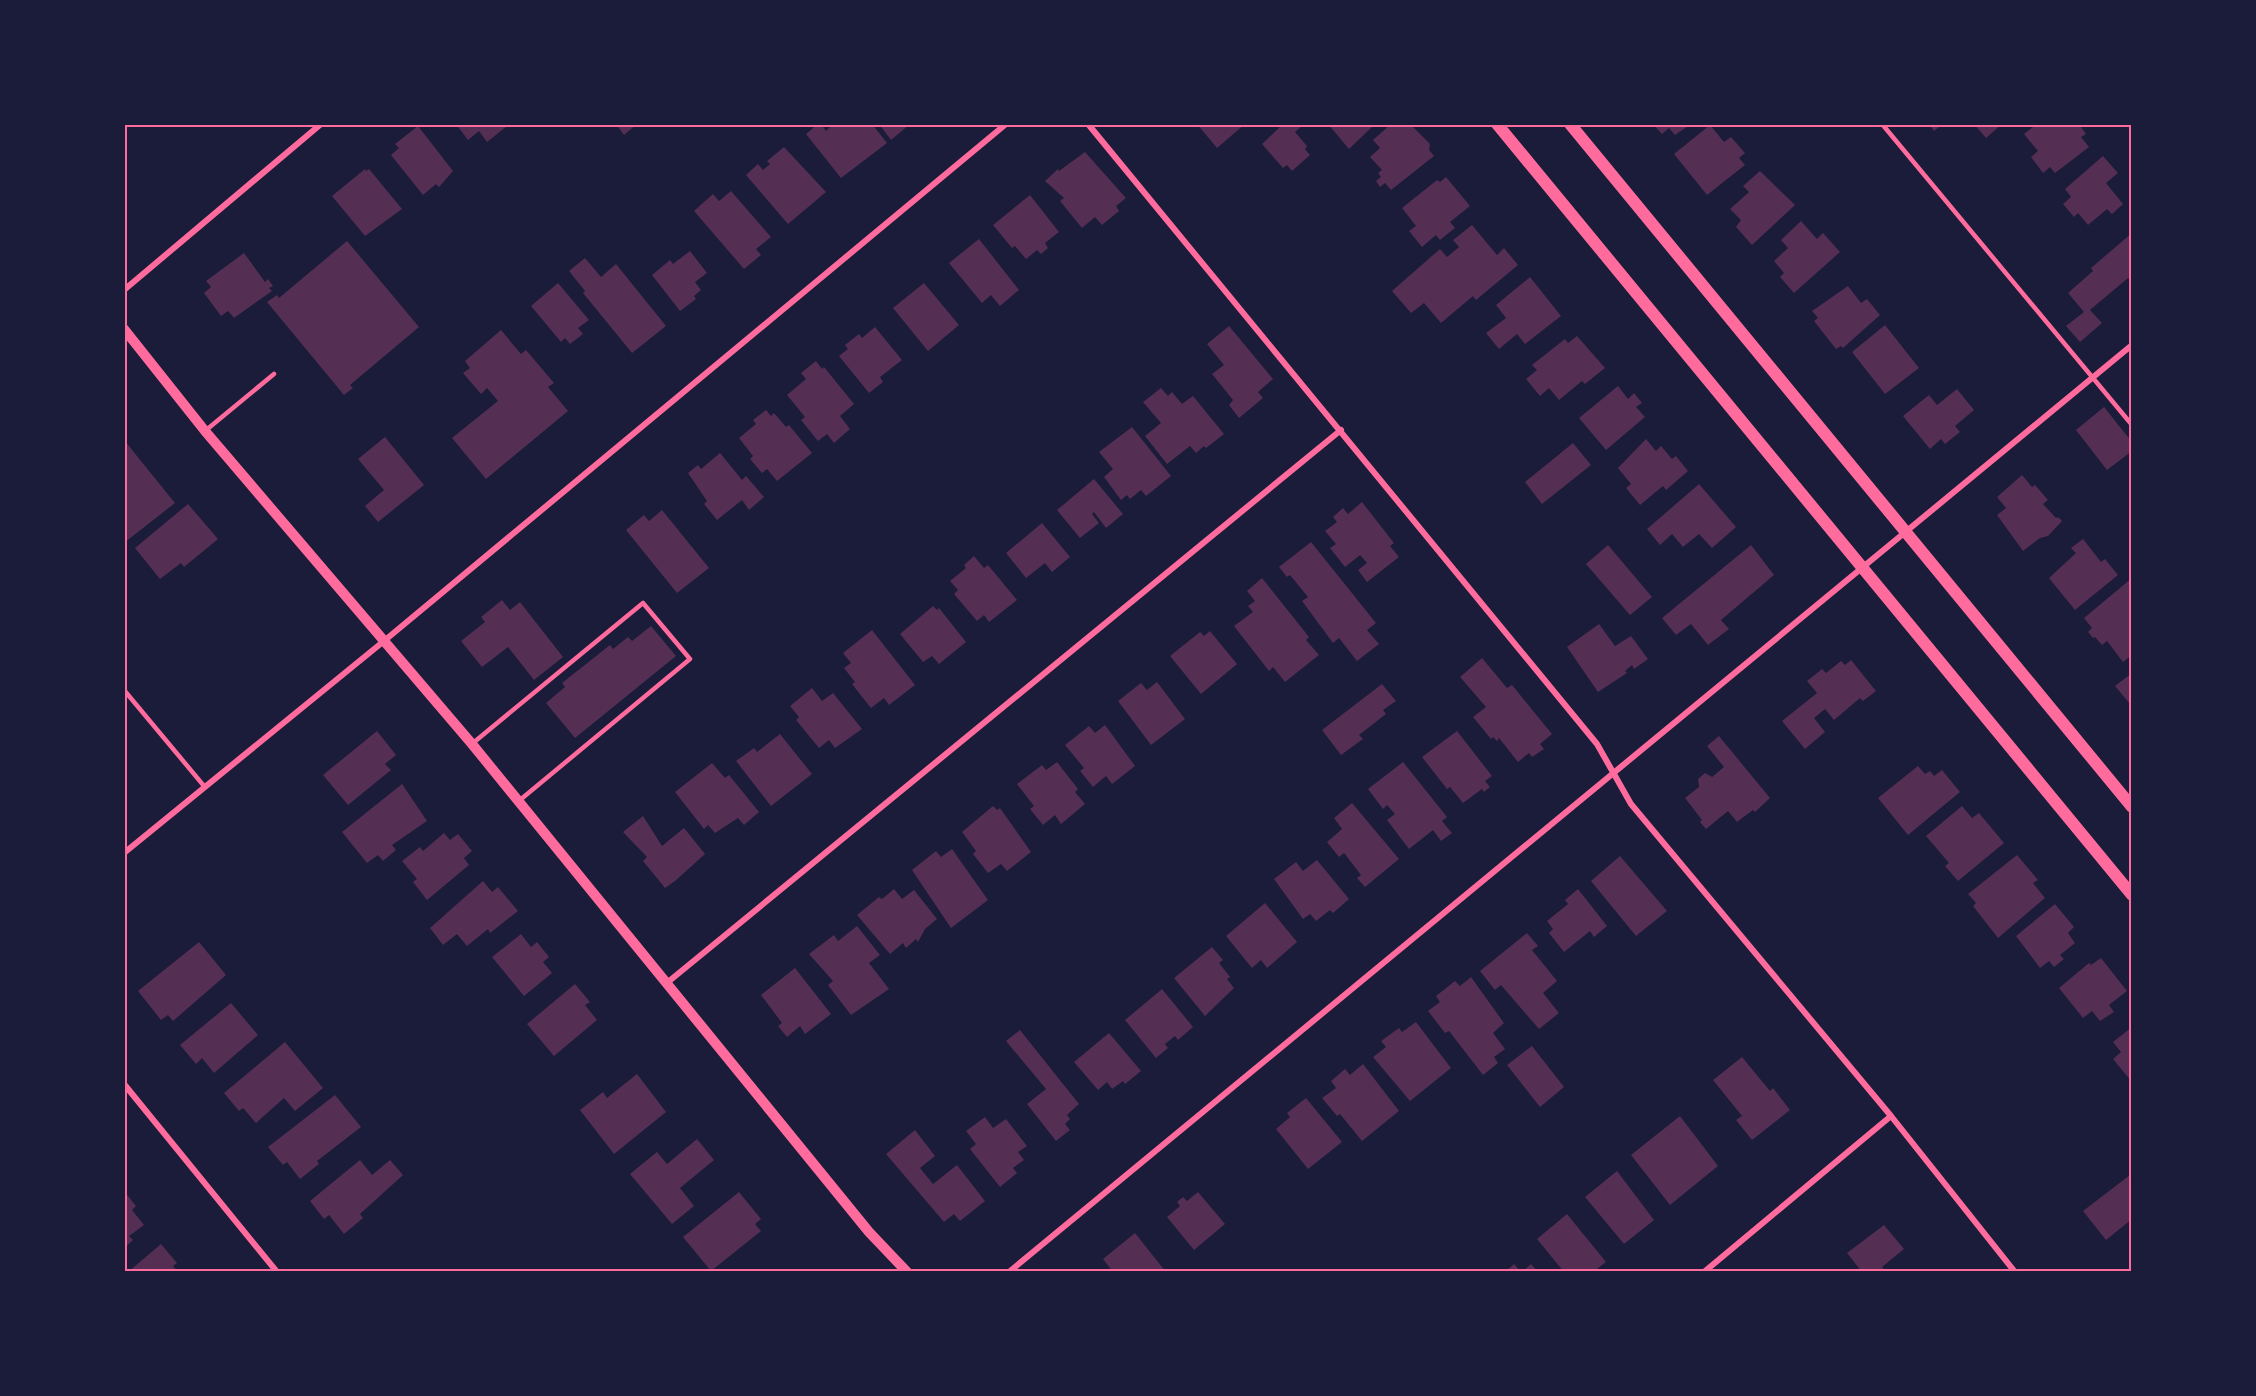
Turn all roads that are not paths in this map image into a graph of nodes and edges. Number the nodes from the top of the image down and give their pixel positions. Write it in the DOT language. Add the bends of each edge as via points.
graph roads {
  1 [pos="321,124"];
  2 [pos="1006,124"];
  3 [pos="1088,124"];
  4 [pos="1497,124"];
  5 [pos="1570,124"];
  6 [pos="1882,124"];
  7 [pos="124,290"];
  8 [pos="124,329"];
  9 [pos="2132,345"];
  10 [pos="274,374"];
  11 [pos="2091,378"];
  12 [pos="2132,425"];
  13 [pos="1341,430"];
  14 [pos="205,431"];
  15 [pos="1905,531"];
  16 [pos="1863,567"];
  17 [pos="384,641"];
  18 [pos="124,690"];
  19 [pos="472,744"];
  20 [pos="1612,772"];
  21 [pos="204,786"];
  22 [pos="518,802"];
  23 [pos="2132,807"];
  24 [pos="124,853"];
  25 [pos="2132,895"];
  26 [pos="668,982"];
  27 [pos="124,1084"];
  28 [pos="1891,1116"];
  29 [pos="278,1272"];
  30 [pos="907,1272"];
  31 [pos="1009,1272"];
  32 [pos="1704,1272"];
  33 [pos="2015,1272"];
  1 -- 7 [label="street"];
  2 -- 17 [label="street"];
  3 -- 13 [label="street"];
  4 -- 16 [label="main road"];
  5 -- 15 [label="main road"];
  6 -- 11 [label="lane"];
  8 -- 14 [label="street"];
  9 -- 11 [label="street"];
  10 -- 14 [label="lane"];
  11 -- 12 [label="lane"];
  11 -- 15 [label="street"];
  13 -- 20 [label="street" via="1597,744"];
  13 -- 26 [label="street"];
  14 -- 17 [label="street"];
  15 -- 16 [label="street"];
  15 -- 23 [label="main road"];
  16 -- 20 [label="street"];
  16 -- 25 [label="main road"];
  17 -- 19 [label="street"];
  17 -- 21 [label="street"];
  18 -- 21 [label="lane"];
  19 -- 22 [label="street"];
  19 -- 22 [label="lane" via="643,603 690,659"];
  20 -- 28 [label="street" via="1631,804"];
  20 -- 31 [label="street"];
  21 -- 24 [label="street"];
  22 -- 26 [label="street"];
  26 -- 30 [label="street" via="869,1232"];
  27 -- 29 [label="street"];
  28 -- 32 [label="street"];
  28 -- 33 [label="street"];
}
